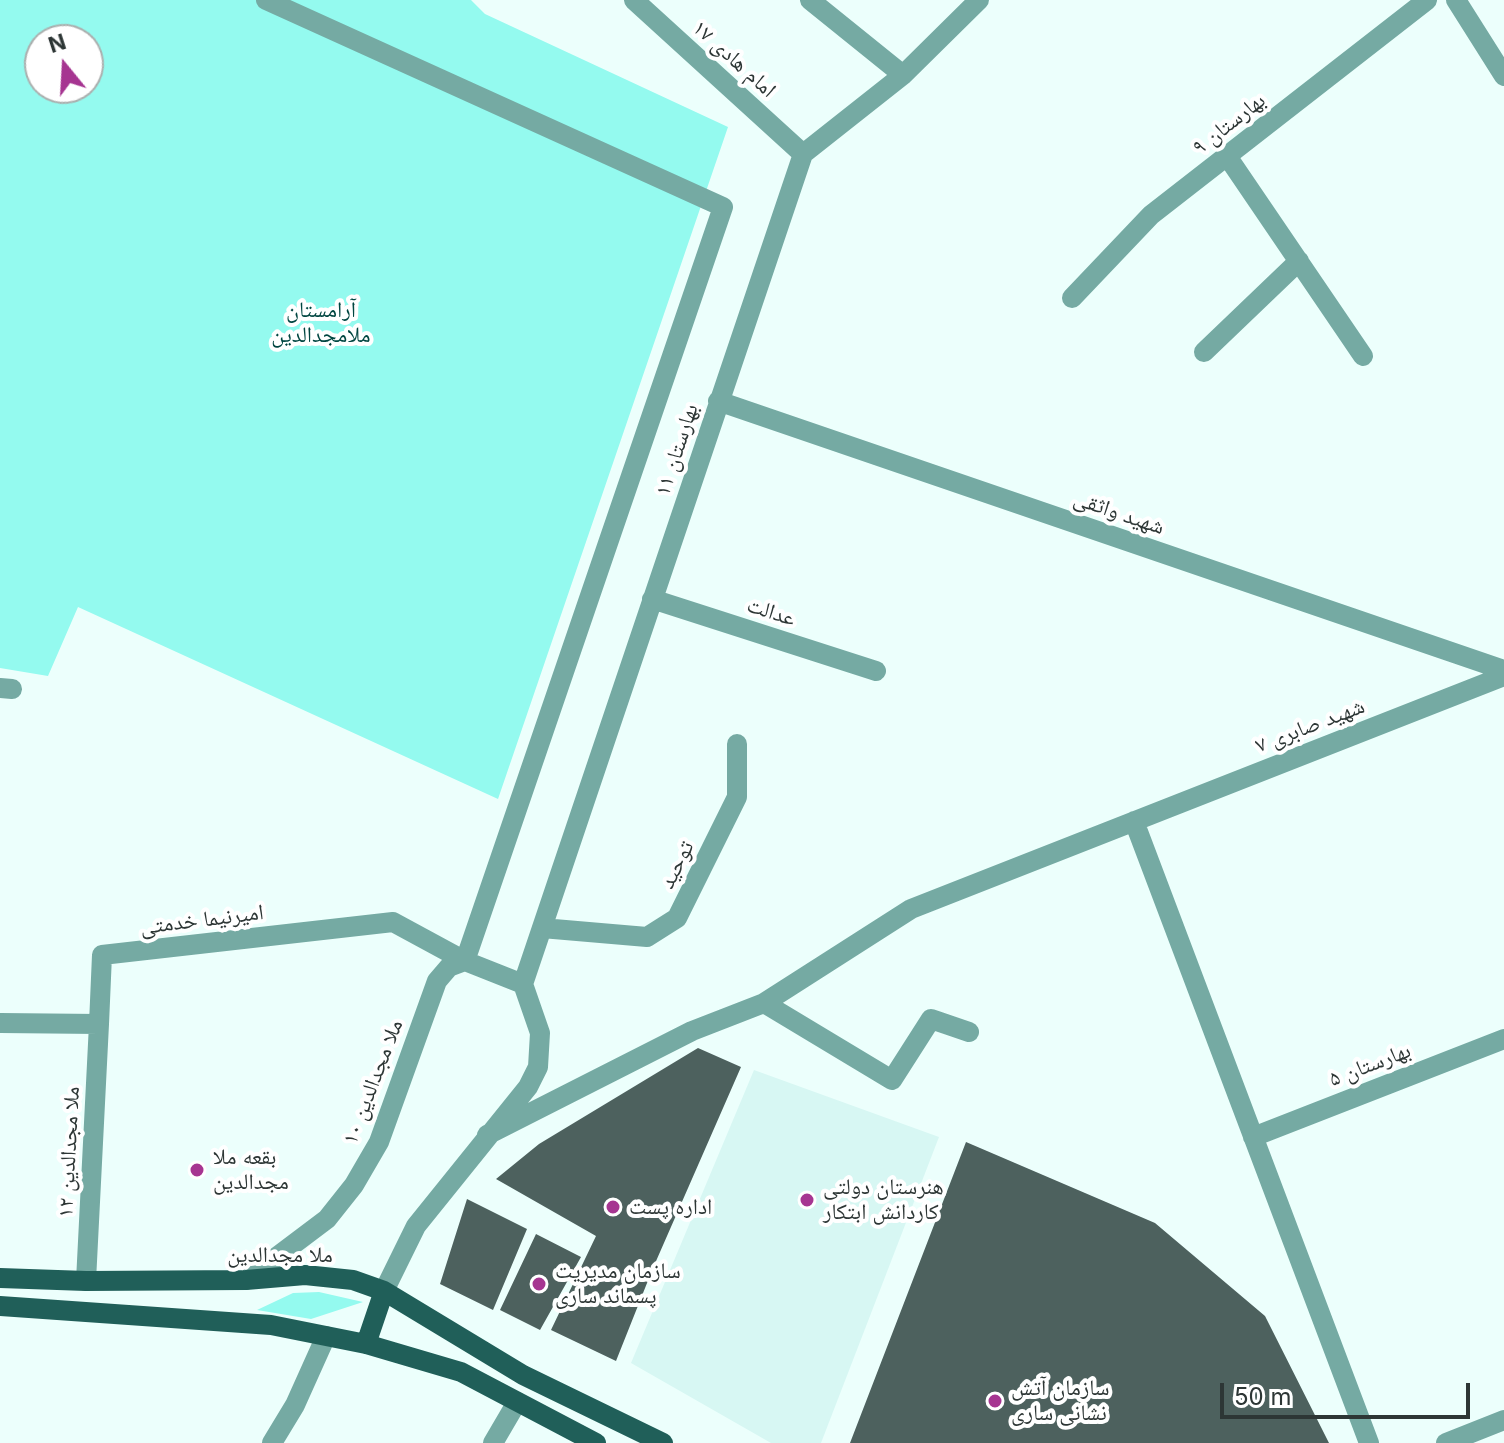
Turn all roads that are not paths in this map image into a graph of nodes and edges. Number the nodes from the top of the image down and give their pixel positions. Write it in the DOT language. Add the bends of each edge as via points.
graph roads {
  1 [pos="266,0"];
  2 [pos="634,0"];
  3 [pos="810,0"];
  4 [pos="979,0"];
  5 [pos="1427,0"];
  6 [pos="1456,0"];
  7 [pos="903,75"];
  8 [pos="1504,76"];
  9 [pos="803,154"];
  10 [pos="1227,156"];
  11 [pos="1299,261"];
  12 [pos="1072,298"];
  13 [pos="1204,352"];
  14 [pos="1363,356"];
  15 [pos="718,401"];
  16 [pos="652,599"];
  17 [pos="876,671"];
  18 [pos="1504,673"];
  19 [pos="737,744"];
  20 [pos="1134,821"];
  21 [pos="542,928"];
  22 [pos="465,961"];
  23 [pos="523,984"];
  24 [pos="764,1003"];
  25 [pos="0,1023"];
  26 [pos="99,1024"];
  27 [pos="969,1032"];
  28 [pos="1504,1039"];
  29 [pos="487,1135"];
  30 [pos="1253,1137"];
  31 [pos="0,1278"];
  32 [pos="246,1280"];
  33 [pos="86,1281"];
  34 [pos="384,1291"];
  35 [pos="0,1306"];
  36 [pos="326,1336"];
  37 [pos="366,1344"];
  38 [pos="517,1402"];
  39 [pos="1504,1420"];
  40 [pos="272,1443"];
  41 [pos="493,1443"];
  42 [pos="596,1443"];
  43 [pos="663,1443"];
  44 [pos="1369,1443"];
  45 [pos="1446,1443"];
  1 -- 22 [label="street" via="723,207"];
  2 -- 9 [label="street, امام هادی ۱۷"];
  3 -- 7 [label="street"];
  4 -- 7 [label="street"];
  5 -- 10 [label="street, بهارستان ٩"];
  6 -- 8 [label="street"];
  7 -- 9 [label="street"];
  9 -- 15 [label="street, بهارستان ۱۱"];
  10 -- 11 [label="street"];
  10 -- 12 [label="street, بهارستان ٩" via="1151,215"];
  11 -- 13 [label="street"];
  11 -- 14 [label="street"];
  15 -- 16 [label="street, بهارستان ۱۱"];
  15 -- 18 [label="street, شهید واثقی"];
  16 -- 17 [label="street, عدالت"];
  16 -- 21 [label="street, بهارستان ۱۱"];
  18 -- 20 [label="street, شهید صابری ٧"];
  19 -- 21 [label="street, توحید" via="737,797 677,918 647,937"];
  20 -- 24 [label="street, شهید صابری ٧" via="911,909"];
  20 -- 30 [label="street"];
  21 -- 23 [label="street, بهارستان ۱۱"];
  22 -- 23 [label="street"];
  22 -- 26 [label="street, امیرنیما خدمتی" via="393,922 102,955"];
  22 -- 32 [label="street, ملا مجدالدین ١٠" via="449,967 437,981 379,1142 354,1185 327,1219"];
  23 -- 29 [label="street" via="540,1033 538,1067"];
  24 -- 27 [label="street" via="892,1080 931,1019"];
  24 -- 29 [label="street, شهید صابری ٧" via="692,1031"];
  25 -- 26 [label="street"];
  26 -- 33 [label="street, ملا مجدالدین ١٢"];
  28 -- 30 [label="street, بهارستان ۵"];
  29 -- 34 [label="street" via="416,1226"];
  30 -- 44 [label="street"];
  31 -- 33 [label="main road, ملا مجدالدین"];
  32 -- 33 [label="main road, ملا مجدالدین"];
  32 -- 34 [label="main road, ملا مجدالدین" via="305,1275 353,1280"];
  34 -- 37 [label="main road"];
  34 -- 43 [label="main road, ملا مجدالدین" via="523,1375"];
  35 -- 36 [label="main road" via="271,1325"];
  36 -- 37 [label="main road"];
  36 -- 40 [label="street"];
  37 -- 38 [label="main road" via="461,1372"];
  38 -- 41 [label="street"];
  38 -- 42 [label="main road"];
  39 -- 45 [label="street"];
}
